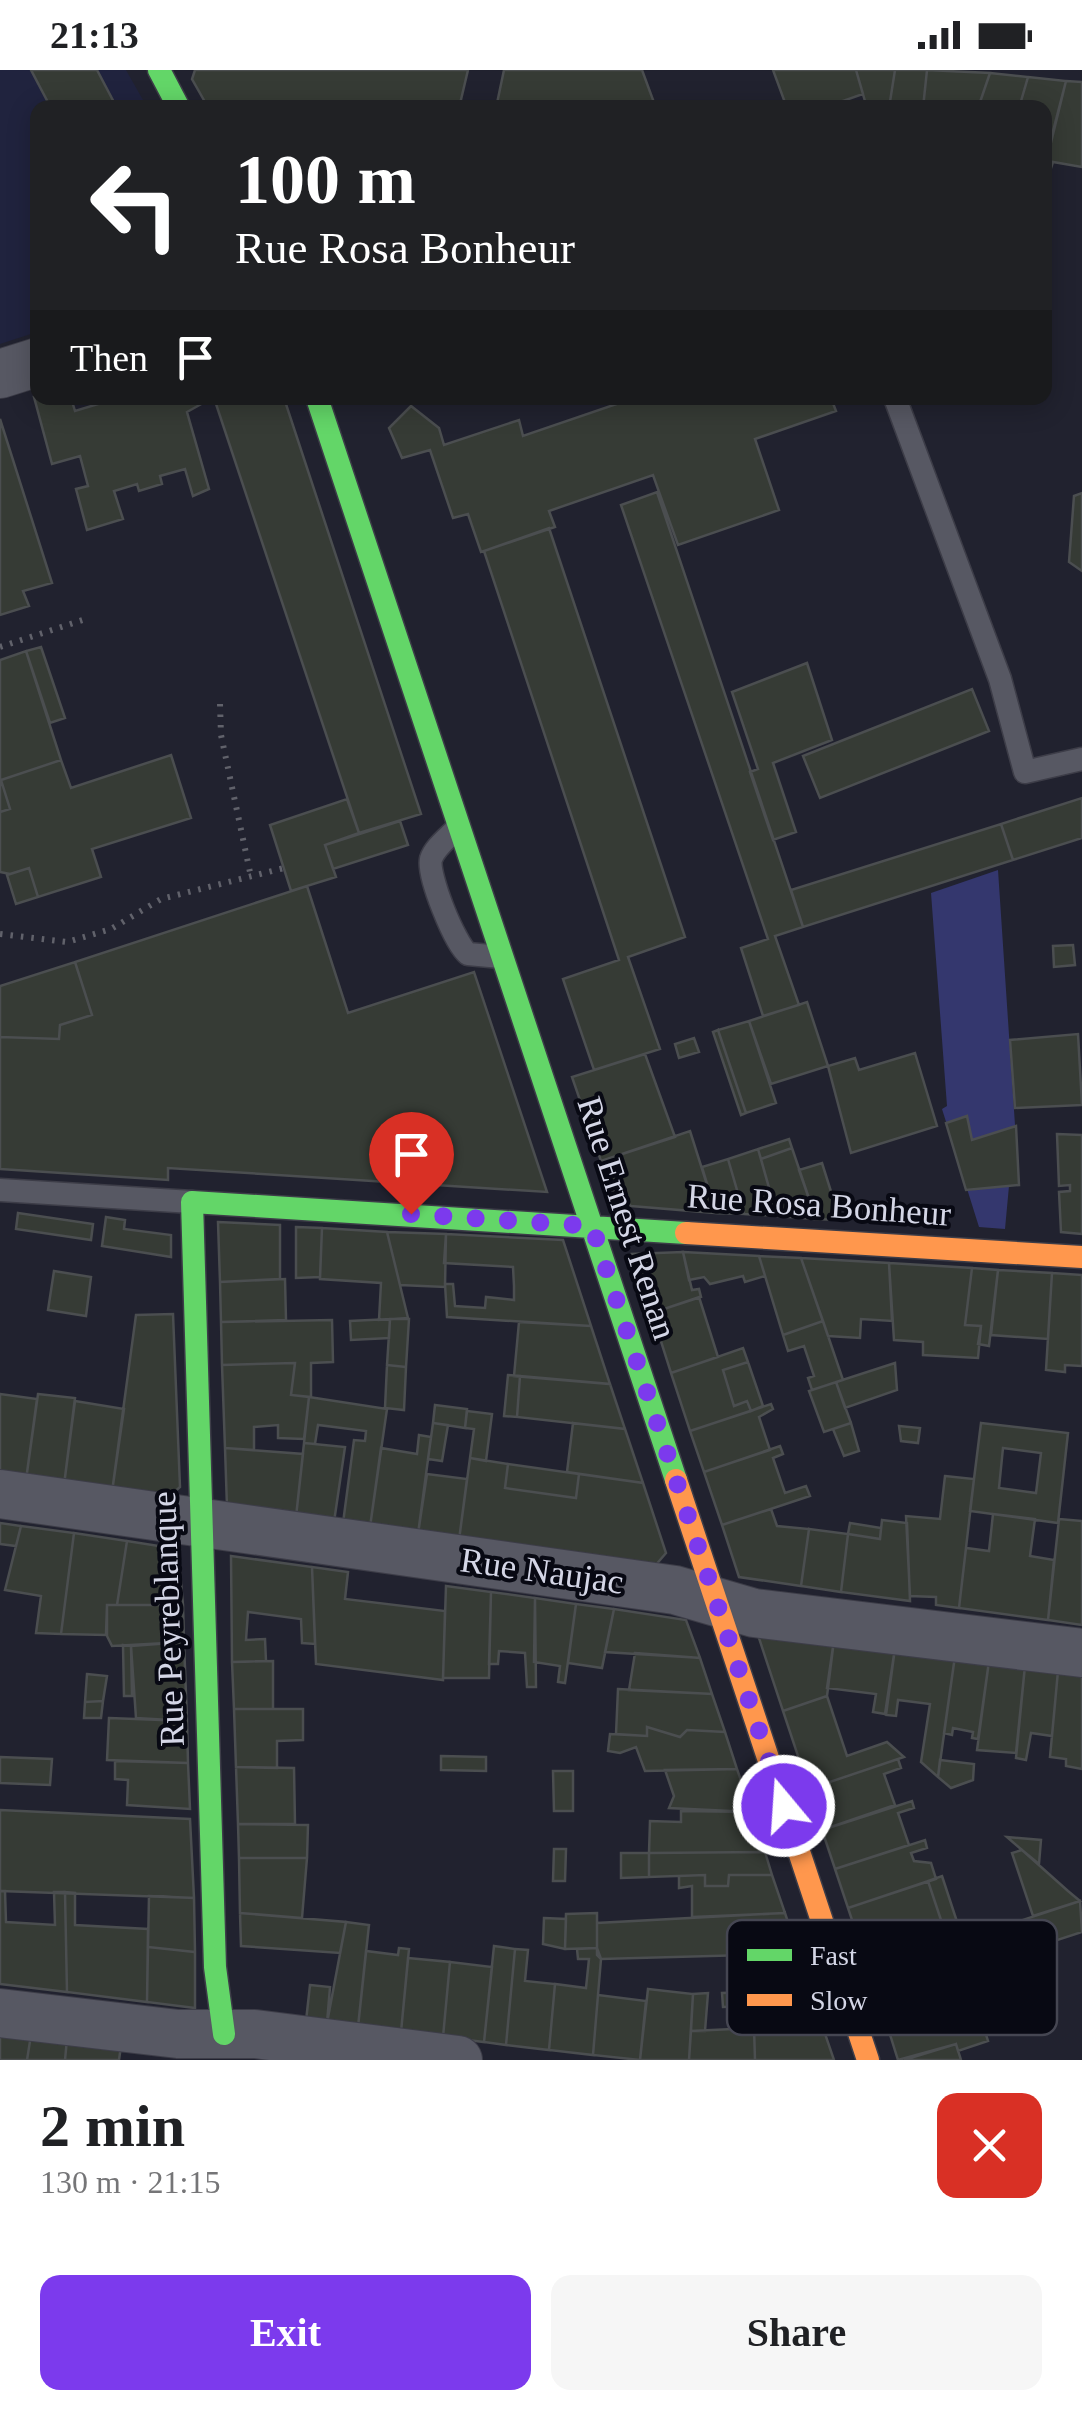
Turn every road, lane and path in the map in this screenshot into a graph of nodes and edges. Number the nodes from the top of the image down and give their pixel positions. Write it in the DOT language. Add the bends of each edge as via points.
graph roads {
  1 [pos="159,70"];
  2 [pos="175,100"];
  3 [pos="30,365"];
  4 [pos="0,374"];
  5 [pos="319,405"];
  6 [pos="898,405"];
  7 [pos="89,618"];
  8 [pos="0,647"];
  9 [pos="220,704"];
  10 [pos="1082,759"];
  11 [pos="460,824"];
  12 [pos="284,868"];
  13 [pos="251,877"];
  14 [pos="0,934"];
  15 [pos="504,957"];
  16 [pos="0,1190"];
  17 [pos="192,1202"];
  18 [pos="592,1226"];
  19 [pos="1082,1257"];
  20 [pos="0,1494"];
  21 [pos="201,1522"];
  22 [pos="715,1601"];
  23 [pos="1082,1653"];
  24 [pos="821,1920"];
  25 [pos="0,2012"];
  26 [pos="224,2034"];
  27 [pos="860,2035"];
  28 [pos="458,2060"];
  29 [pos="868,2060"];
  1 -- 2 [label="street"];
  3 -- 4 [label="street"];
  5 -- 11 [label="street, Rue Ernest Renan"];
  6 -- 10 [label="lane" via="1000,679 1025,772"];
  7 -- 8 [label="path"];
  9 -- 13 [label="path"];
  11 -- 15 [label="street, Rue Ernest Renan"];
  11 -- 15 [label="lane" via="432,858 436,884 460,948"];
  12 -- 13 [label="path"];
  13 -- 14 [label="path" via="161,899 110,929 66,942"];
  15 -- 18 [label="street, Rue Ernest Renan"];
  16 -- 17 [label="lane"];
  17 -- 18 [label="street, Rue Rosa Bonheur"];
  17 -- 21 [label="street, Rue Peyreblanque"];
  18 -- 19 [label="street, Rue Rosa Bonheur"];
  18 -- 22 [label="street, Rue Ernest Renan"];
  20 -- 21 [label="street, Rue Naujac"];
  21 -- 22 [label="street, Rue Naujac"];
  21 -- 26 [label="street, Rue Peyreblanque" via="215,1967"];
  22 -- 23 [label="street, Rue Naujac" via="754,1613"];
  22 -- 24 [label="street, Rue Ernest Renan"];
  25 -- 26 [label="street"];
  26 -- 28 [label="street"];
  27 -- 29 [label="street, Rue Ernest Renan"];
}
